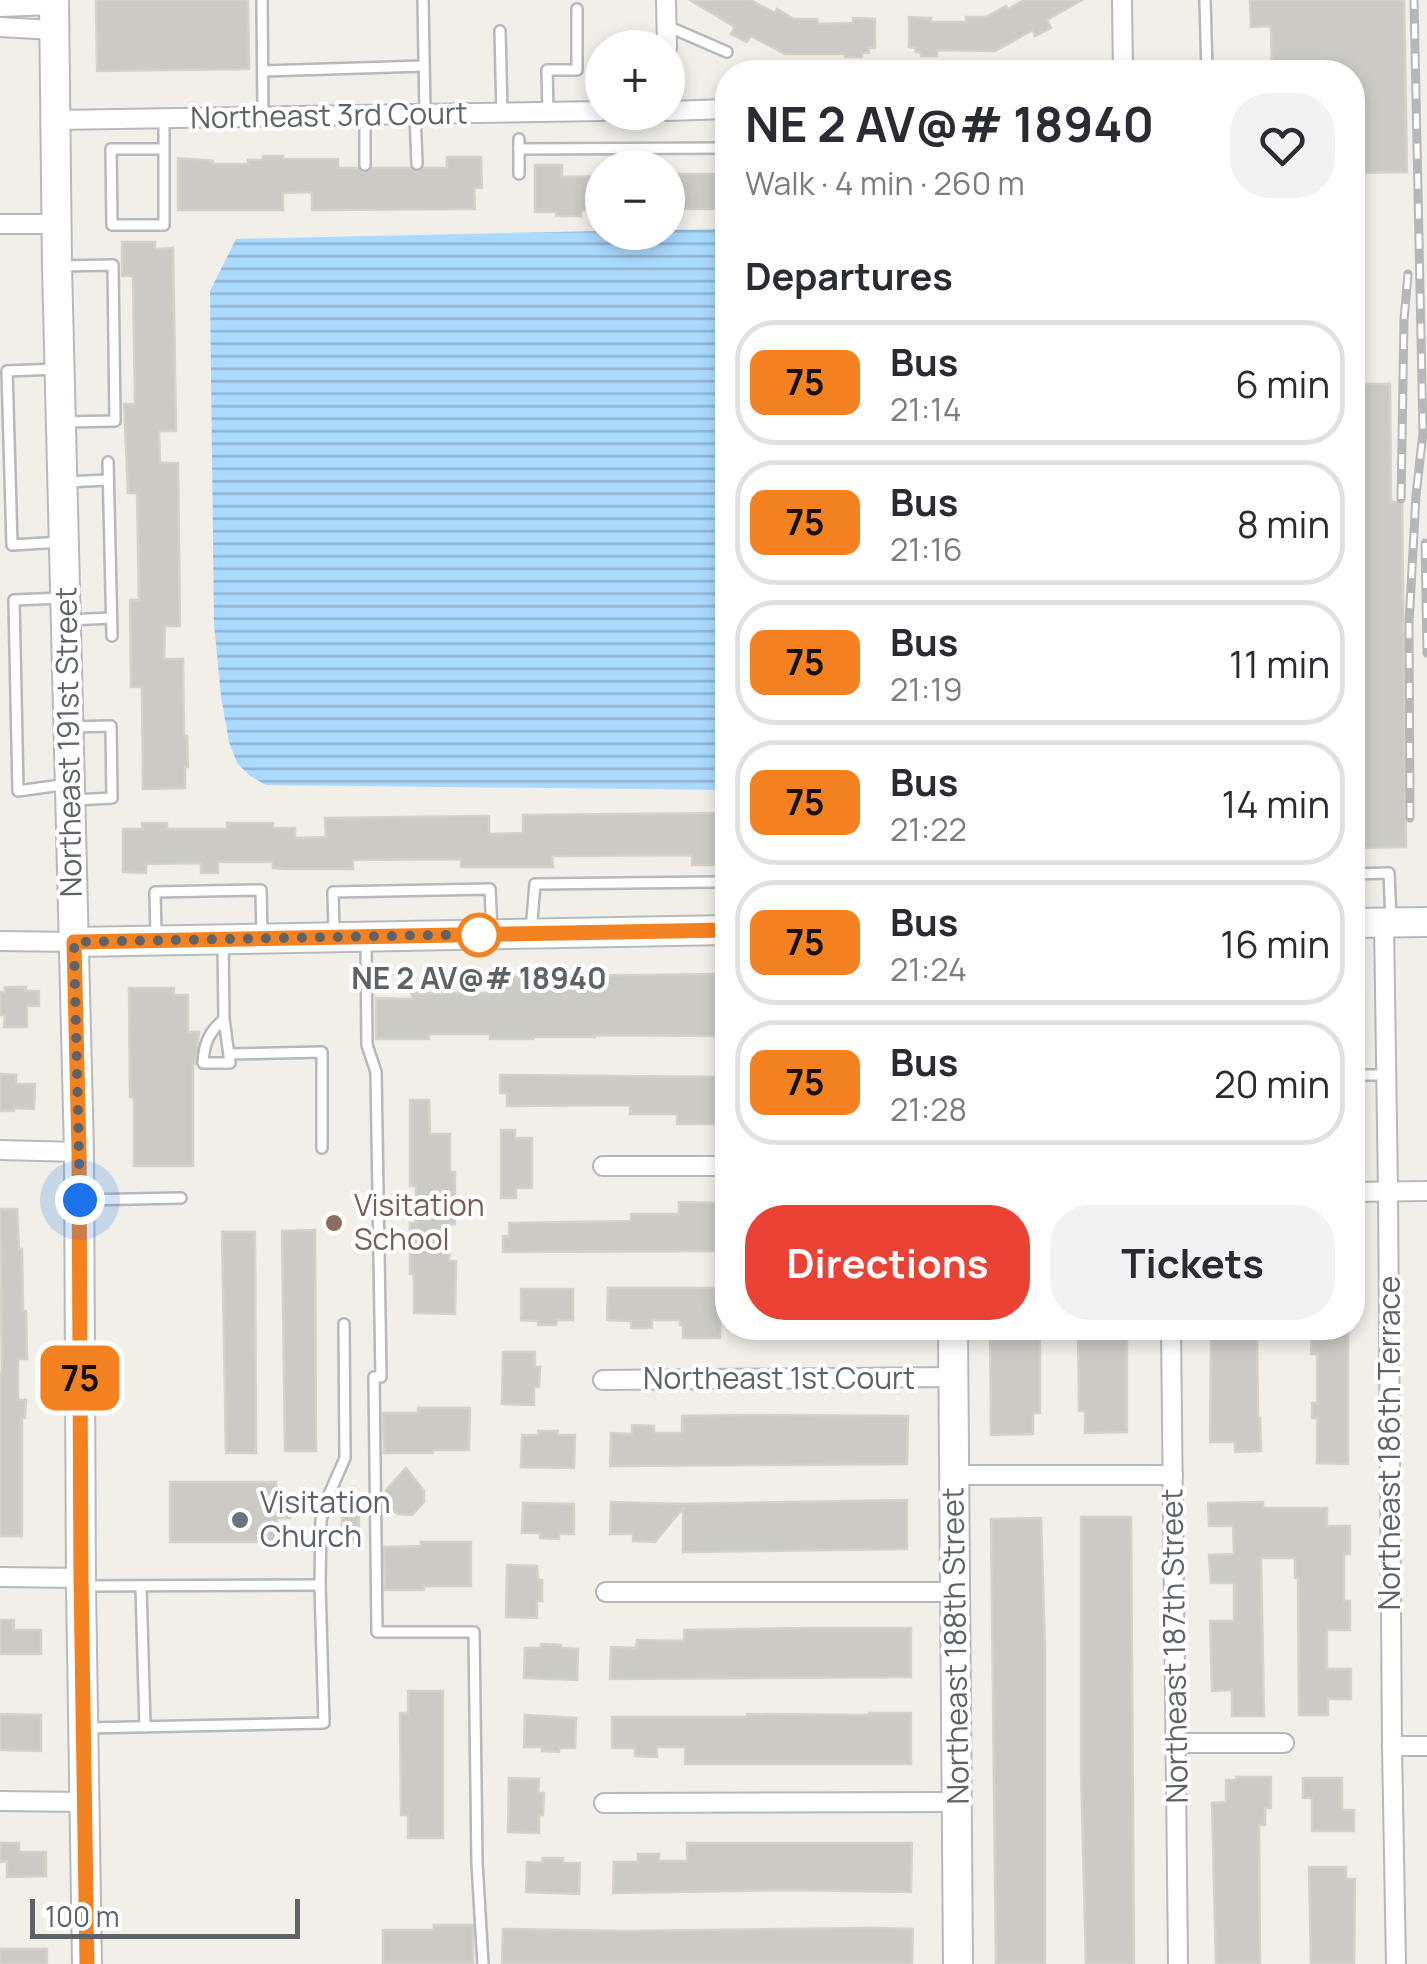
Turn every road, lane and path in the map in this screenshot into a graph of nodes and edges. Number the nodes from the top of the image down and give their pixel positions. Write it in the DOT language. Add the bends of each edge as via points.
graph roads {
  1 [pos="262,0"];
  2 [pos="422,0"];
  3 [pos="666,0"];
  4 [pos="1122,0"];
  5 [pos="1206,0"];
  6 [pos="0,6"];
  7 [pos="577,9"];
  8 [pos="53,12"];
  9 [pos="666,26"];
  10 [pos="0,27"];
  11 [pos="666,30"];
  12 [pos="500,32"];
  13 [pos="727,52"];
  14 [pos="1124,60"];
  15 [pos="1207,60"];
  16 [pos="424,66"];
  17 [pos="263,72"];
  18 [pos="715,109"];
  19 [pos="685,110"];
  20 [pos="548,112"];
  21 [pos="585,112"];
  22 [pos="502,113"];
  23 [pos="420,114"];
  24 [pos="364,115"];
  25 [pos="264,117"];
  26 [pos="164,118"];
  27 [pos="56,120"];
  28 [pos="164,148"];
  29 [pos="715,148"];
  30 [pos="416,164"];
  31 [pos="365,165"];
  32 [pos="520,174"];
  33 [pos="0,224"];
  34 [pos="56,224"];
  35 [pos="57,266"];
  36 [pos="60,369"];
  37 [pos="62,422"];
  38 [pos="108,462"];
  39 [pos="108,480"];
  40 [pos="63,482"];
  41 [pos="64,542"];
  42 [pos="66,609"];
  43 [pos="112,618"];
  44 [pos="112,636"];
  45 [pos="69,727"];
  46 [pos="71,792"];
  47 [pos="1365,874"];
  48 [pos="715,882"];
  49 [pos="1427,922"];
  50 [pos="1365,923"];
  51 [pos="1387,923"];
  52 [pos="715,930"];
  53 [pos="492,934"];
  54 [pos="531,934"];
  55 [pos="334,937"];
  56 [pos="366,937"];
  57 [pos="262,939"];
  58 [pos="223,940"];
  59 [pos="0,941"];
  60 [pos="156,941"];
  61 [pos="74,942"];
  62 [pos="224,1019"];
  63 [pos="229,1054"];
  64 [pos="1386,1075"];
  65 [pos="1365,1076"];
  66 [pos="322,1148"];
  67 [pos="0,1150"];
  68 [pos="79,1152"];
  69 [pos="602,1166"];
  70 [pos="715,1166"];
  71 [pos="1427,1191"];
  72 [pos="1365,1192"];
  73 [pos="1388,1192"];
  74 [pos="181,1198"];
  75 [pos="80,1200"];
  76 [pos="344,1324"];
  77 [pos="954,1340"];
  78 [pos="1171,1340"];
  79 [pos="954,1377"];
  80 [pos="603,1380"];
  81 [pos="954,1474"];
  82 [pos="1174,1476"];
  83 [pos="0,1577"];
  84 [pos="81,1582"];
  85 [pos="320,1585"];
  86 [pos="141,1586"];
  87 [pos="606,1592"];
  88 [pos="955,1592"];
  89 [pos="145,1727"];
  90 [pos="82,1728"];
  91 [pos="1284,1743"];
  92 [pos="1176,1744"];
  93 [pos="1392,1746"];
  94 [pos="1427,1746"];
  95 [pos="0,1801"];
  96 [pos="84,1802"];
  97 [pos="958,1802"];
  98 [pos="604,1803"];
  99 [pos="87,1964"];
  100 [pos="483,1964"];
  101 [pos="958,1964"];
  102 [pos="1178,1964"];
  103 [pos="1396,1964"];
  1 -- 17 [label="lane"];
  2 -- 16 [label="lane"];
  3 -- 9 [label="street"];
  4 -- 14 [label="street"];
  5 -- 15 [label="lane"];
  6 -- 8 [label="street"];
  7 -- 20 [label="lane" via="577,70 547,70"];
  8 -- 10 [label="street"];
  8 -- 27 [label="street, Northeast 191st Street"];
  9 -- 11 [label="street"];
  9 -- 13 [label="lane"];
  12 -- 22 [label="lane"];
  16 -- 17 [label="lane"];
  16 -- 23 [label="lane"];
  17 -- 25 [label="lane"];
  18 -- 19 [label="street"];
  20 -- 21 [label="street, Northeast 3rd Court"];
  20 -- 22 [label="street, Northeast 3rd Court"];
  22 -- 23 [label="street, Northeast 3rd Court"];
  23 -- 24 [label="street, Northeast 3rd Court"];
  23 -- 30 [label="lane"];
  24 -- 25 [label="street, Northeast 3rd Court"];
  24 -- 31 [label="lane"];
  25 -- 26 [label="street, Northeast 3rd Court"];
  26 -- 27 [label="street, Northeast 3rd Court"];
  26 -- 28 [label="lane"];
  27 -- 34 [label="street, Northeast 191st Street"];
  28 -- 28 [label="lane" via="164,225 112,225 111,150"];
  29 -- 32 [label="lane" via="519,144"];
  33 -- 34 [label="street"];
  34 -- 35 [label="street, Northeast 191st Street"];
  35 -- 36 [label="street, Northeast 191st Street"];
  35 -- 37 [label="lane" via="113,265 115,421"];
  36 -- 37 [label="street, Northeast 191st Street"];
  36 -- 41 [label="lane" via="7,371 12,544"];
  37 -- 40 [label="street, Northeast 191st Street"];
  38 -- 39 [label="lane"];
  39 -- 40 [label="lane"];
  39 -- 43 [label="lane"];
  40 -- 41 [label="street, Northeast 191st Street"];
  41 -- 42 [label="street, Northeast 191st Street"];
  42 -- 43 [label="lane"];
  42 -- 45 [label="street, Northeast 191st Street"];
  42 -- 46 [label="lane" via="14,600 18,790"];
  43 -- 44 [label="lane"];
  45 -- 46 [label="street, Northeast 191st Street"];
  45 -- 46 [label="lane" via="110,726 111,744 112,798"];
  46 -- 61 [label="street, Northeast 191st Street"];
  47 -- 51 [label="lane" via="1388,874"];
  48 -- 54 [label="lane" via="535,884"];
  49 -- 51 [label="street"];
  50 -- 51 [label="street"];
  51 -- 64 [label="street, Northeast 186th Terrace"];
  52 -- 54 [label="street"];
  53 -- 54 [label="street"];
  53 -- 55 [label="lane" via="490,889 471,889 334,892"];
  53 -- 56 [label="street"];
  55 -- 56 [label="street"];
  55 -- 57 [label="street"];
  56 -- 100 [label="lane" via="367,1044 376,1072 377,1632 474,1632"];
  57 -- 58 [label="street"];
  57 -- 60 [label="lane" via="261,890 155,892"];
  58 -- 60 [label="street"];
  58 -- 62 [label="lane"];
  59 -- 61 [label="street"];
  60 -- 61 [label="street"];
  61 -- 68 [label="street, Northeast 191st Street"];
  62 -- 63 [label="lane"];
  62 -- 63 [label="lane" via="204,1045 203,1063 230,1063"];
  63 -- 66 [label="lane" via="322,1052"];
  64 -- 65 [label="lane"];
  64 -- 73 [label="street, Northeast 186th Terrace"];
  67 -- 68 [label="street"];
  68 -- 75 [label="street, Northeast 191st Street"];
  69 -- 70 [label="street"];
  71 -- 73 [label="street"];
  72 -- 73 [label="street"];
  73 -- 93 [label="street, Northeast 186th Terrace"];
  74 -- 75 [label="lane"];
  75 -- 84 [label="street, Northeast 191st Street"];
  76 -- 85 [label="lane" via="345,1458 321,1520"];
  77 -- 79 [label="street, Northeast 188th Street"];
  78 -- 82 [label="street, Northeast 187th Street"];
  79 -- 80 [label="street, Northeast 1st Court"];
  79 -- 81 [label="street, Northeast 188th Street"];
  81 -- 82 [label="street"];
  81 -- 88 [label="street, Northeast 188th Street"];
  82 -- 92 [label="street, Northeast 187th Street"];
  83 -- 84 [label="street"];
  84 -- 86 [label="lane"];
  84 -- 90 [label="street, Northeast 191st Street"];
  85 -- 86 [label="lane"];
  85 -- 89 [label="lane" via="324,1723"];
  86 -- 89 [label="lane"];
  87 -- 88 [label="street"];
  88 -- 97 [label="street, Northeast 188th Street"];
  89 -- 90 [label="lane"];
  90 -- 96 [label="street, Northeast 191st Street"];
  91 -- 92 [label="street"];
  92 -- 102 [label="street, Northeast 187th Street"];
  93 -- 94 [label="street"];
  93 -- 103 [label="street, Northeast 186th Terrace"];
  95 -- 96 [label="street"];
  96 -- 99 [label="street, Northeast 191st Street"];
  97 -- 98 [label="street"];
  97 -- 101 [label="street, Northeast 188th Street"];
}
